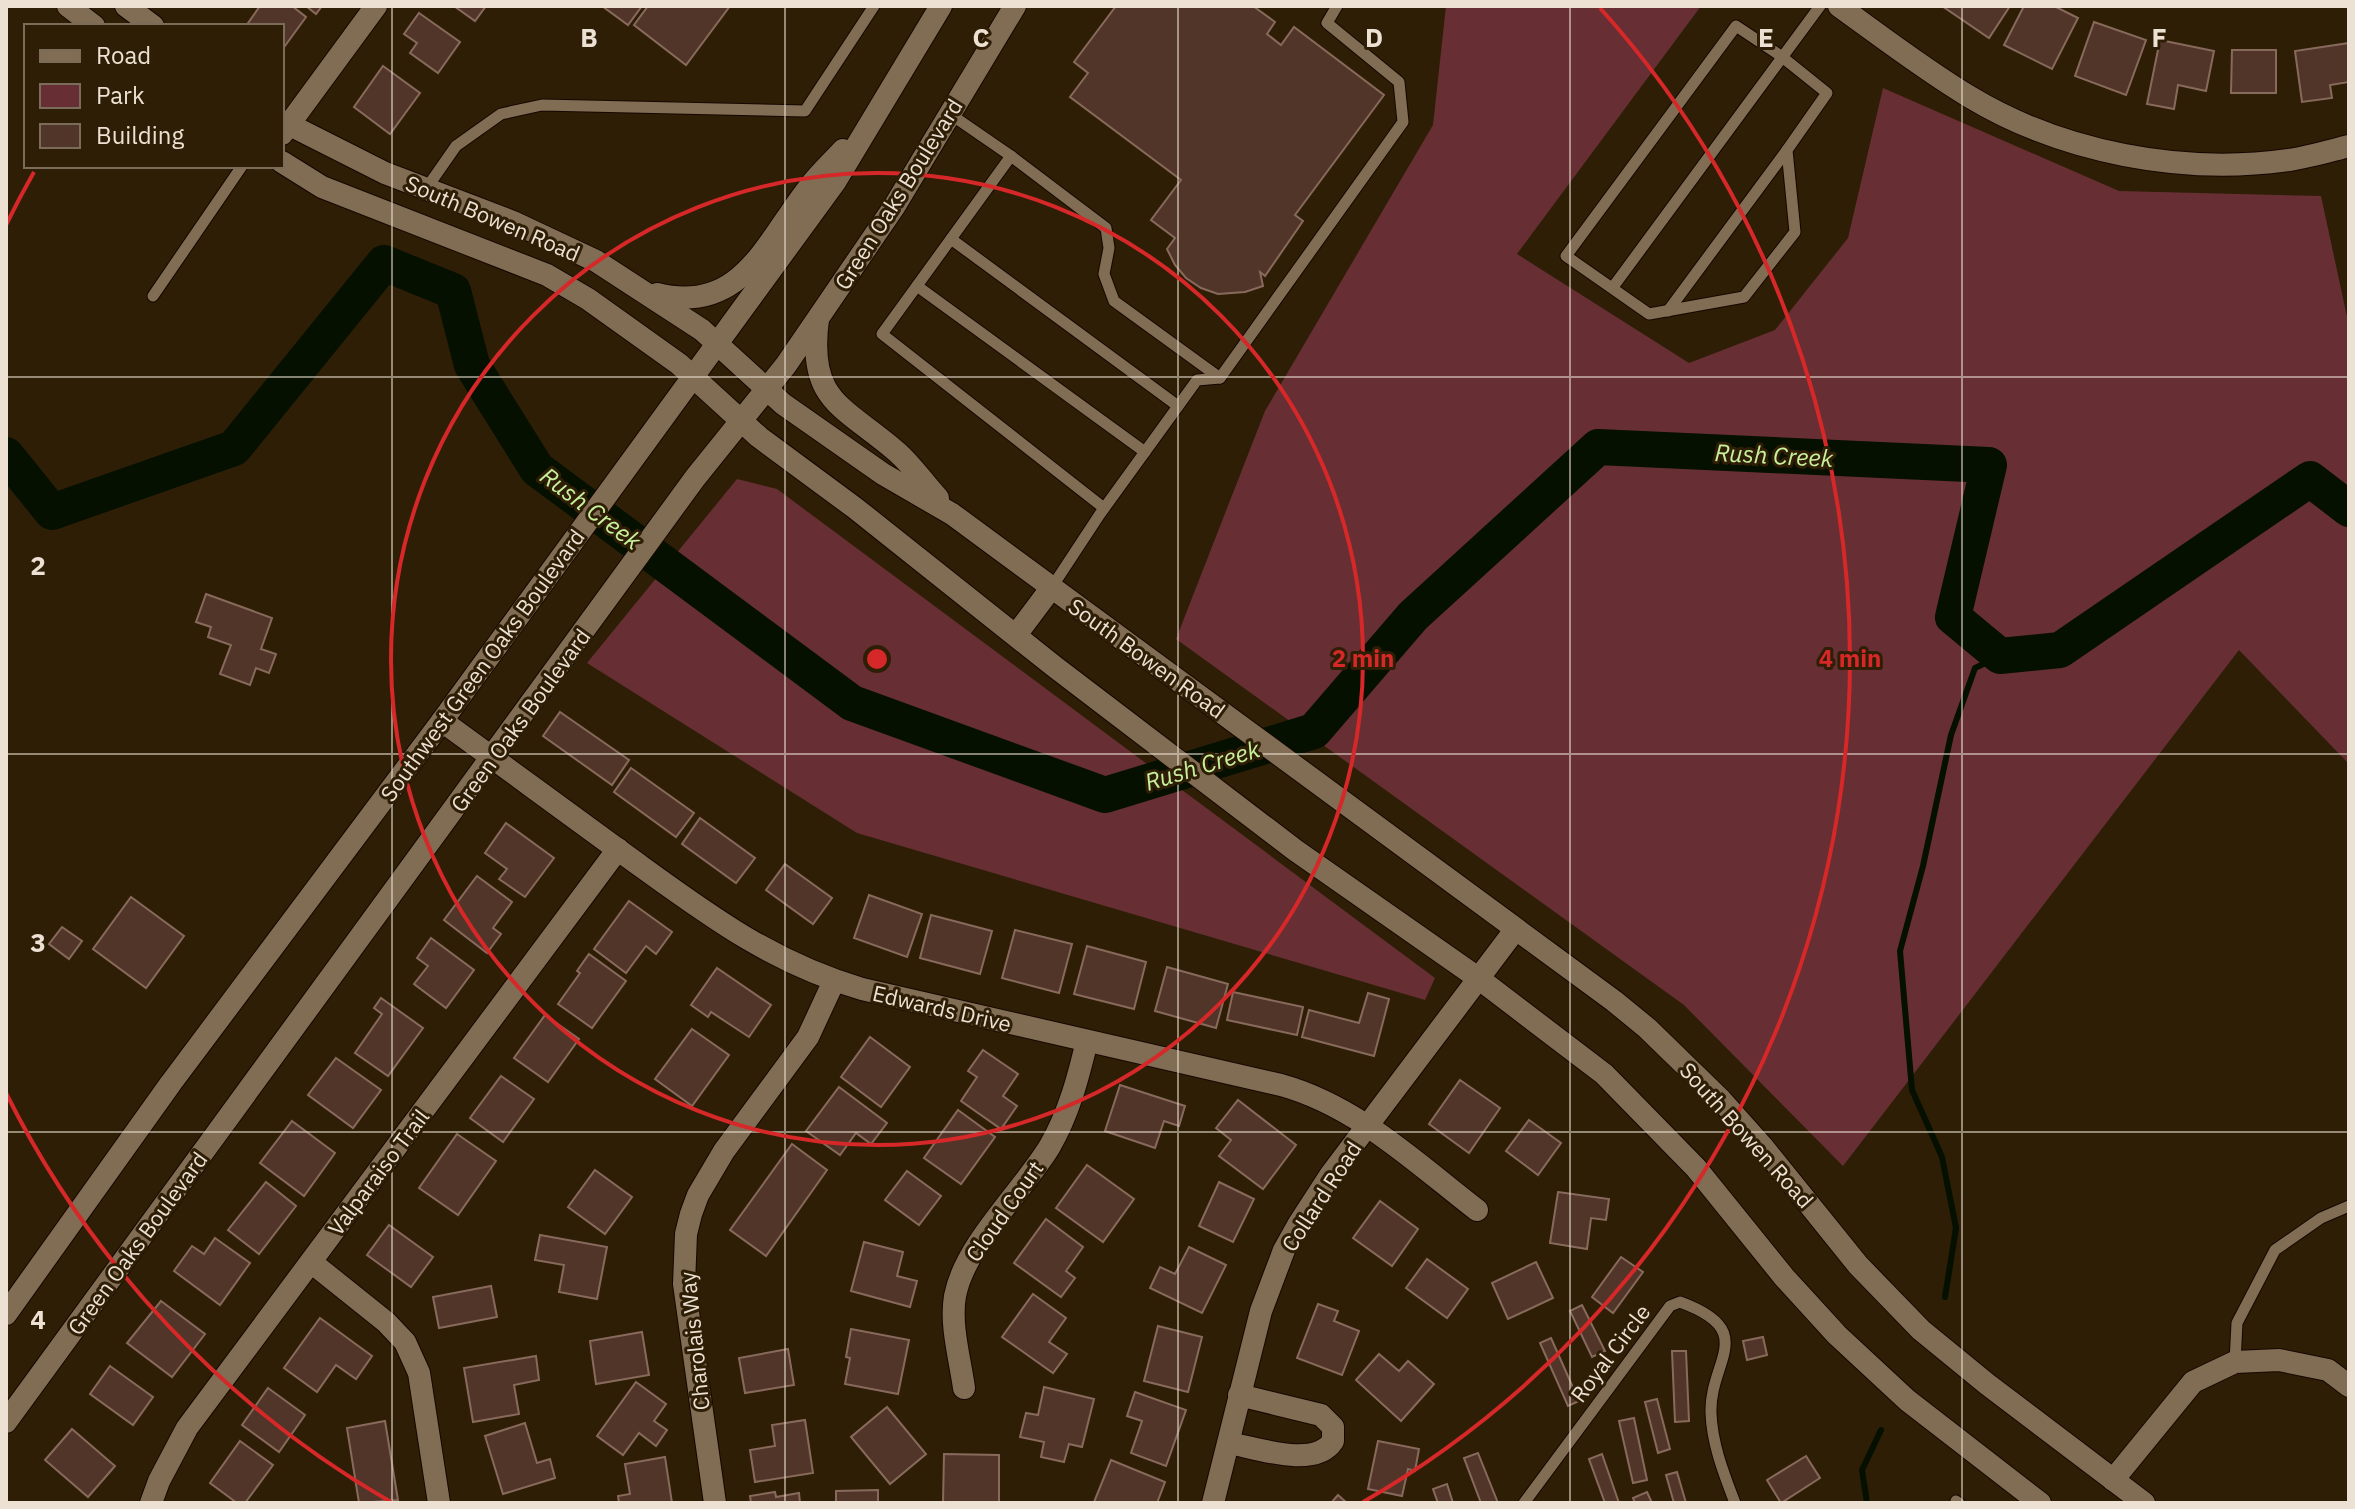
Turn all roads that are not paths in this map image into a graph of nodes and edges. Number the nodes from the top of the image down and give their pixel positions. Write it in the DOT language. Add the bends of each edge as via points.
graph roads {
  1 [pos="68,6"];
  2 [pos="126,6"];
  3 [pos="376,6"];
  4 [pos="874,6"];
  5 [pos="941,6"];
  6 [pos="1015,6"];
  7 [pos="1337,6"];
  8 [pos="1820,6"];
  9 [pos="1839,6"];
  10 [pos="91,24"];
  11 [pos="150,24"];
  12 [pos="1781,56"];
  13 [pos="882,108"];
  14 [pos="950,114"];
  15 [pos="284,127"];
  16 [pos="2349,146"];
  17 [pos="1787,150"];
  18 [pos="1011,156"];
  19 [pos="284,163"];
  20 [pos="241,168"];
  21 [pos="426,189"];
  22 [pos="417,224"];
  23 [pos="951,239"];
  24 [pos="917,286"];
  25 [pos="1613,287"];
  26 [pos="643,291"];
  27 [pos="153,296"];
  28 [pos="1668,311"];
  29 [pos="819,318"];
  30 [pos="718,345"];
  31 [pos="694,377"];
  32 [pos="1220,378"];
  33 [pos="767,390"];
  34 [pos="1178,406"];
  35 [pos="742,420"];
  36 [pos="1145,452"];
  37 [pos="1104,508"];
  38 [pos="952,514"];
  39 [pos="1052,587"];
  40 [pos="1016,635"];
  41 [pos="442,721"];
  42 [pos="493,758"];
  43 [pos="618,849"];
  44 [pos="1515,930"];
  45 [pos="1478,978"];
  46 [pos="834,981"];
  47 [pos="1087,1041"];
  48 [pos="1367,1125"];
  49 [pos="2349,1206"];
  50 [pos="1477,1210"];
  51 [pos="311,1262"];
  52 [pos="6,1314"];
  53 [pos="2235,1362"];
  54 [pos="2349,1386"];
  55 [pos="964,1388"];
  56 [pos="1239,1395"];
  57 [pos="6,1422"];
  58 [pos="1229,1443"];
  59 [pos="2113,1480"];
  60 [pos="151,1503"];
  61 [pos="439,1503"];
  62 [pos="715,1503"];
  63 [pos="1213,1503"];
  64 [pos="1524,1503"];
  65 [pos="1735,1503"];
  66 [pos="2040,1503"];
  67 [pos="2144,1503"];
  1 -- 10 [label="main road"];
  2 -- 11 [label="main road"];
  3 -- 15 [label="main road"];
  4 -- 21 [label="lane" via="805,111 542,105 501,114 456,146"];
  5 -- 13 [label="main road, Southwest Green Oaks Boulevard"];
  6 -- 14 [label="main road, Green Oaks Boulevard"];
  7 -- 32 [label="lane" via="1327,23 1399,82 1403,122"];
  8 -- 12 [label="lane"];
  9 -- 16 [label="main road" via="1972,98 2072,143 2135,157 2207,164 2289,160"];
  12 -- 17 [label="lane" via="1827,93"];
  12 -- 25 [label="lane"];
  12 -- 25 [label="lane" via="1736,26 1566,256"];
  13 -- 26 [label="main road" via="730,286 680,300"];
  13 -- 30 [label="main road, Southwest Green Oaks Boulevard"];
  14 -- 18 [label="lane"];
  14 -- 29 [label="main road, Green Oaks Boulevard"];
  15 -- 21 [label="main road, South Bowen Road"];
  17 -- 28 [label="lane"];
  17 -- 28 [label="lane" via="1795,232 1744,297"];
  18 -- 23 [label="lane"];
  18 -- 32 [label="lane" via="1106,228 1104,274 1114,301"];
  19 -- 22 [label="main road, South Bowen Road" via="322,187"];
  20 -- 27 [label="lane"];
  21 -- 22 [label="main road"];
  21 -- 26 [label="main road, South Bowen Road" via="596,261"];
  22 -- 31 [label="main road, South Bowen Road" via="547,275"];
  23 -- 24 [label="lane"];
  23 -- 34 [label="lane"];
  24 -- 36 [label="lane"];
  24 -- 37 [label="lane" via="882,334"];
  25 -- 28 [label="lane" via="1649,314"];
  26 -- 30 [label="main road, South Bowen Road"];
  29 -- 33 [label="main road, Green Oaks Boulevard"];
  29 -- 38 [label="main road" via="815,366 825,387 846,415 898,453"];
  30 -- 31 [label="main road, Southwest Green Oaks Boulevard"];
  30 -- 33 [label="main road, South Bowen Road"];
  31 -- 35 [label="main road, South Bowen Road"];
  31 -- 41 [label="main road, Southwest Green Oaks Boulevard"];
  32 -- 34 [label="lane" via="1197,380"];
  33 -- 35 [label="main road, Green Oaks Boulevard"];
  33 -- 38 [label="main road, South Bowen Road" via="883,474"];
  34 -- 36 [label="lane"];
  35 -- 40 [label="main road, South Bowen Road"];
  35 -- 42 [label="main road, Green Oaks Boulevard"];
  36 -- 37 [label="lane"];
  37 -- 39 [label="lane"];
  38 -- 39 [label="main road, South Bowen Road"];
  39 -- 40 [label="main road"];
  39 -- 44 [label="main road, South Bowen Road"];
  40 -- 45 [label="main road, South Bowen Road" via="1295,850"];
  41 -- 42 [label="main road, Edwards Drive"];
  41 -- 52 [label="main road, Southwest Green Oaks Boulevard"];
  42 -- 43 [label="main road, Edwards Drive"];
  42 -- 57 [label="main road, Green Oaks Boulevard"];
  43 -- 46 [label="main road, Edwards Drive" via="736,934"];
  43 -- 51 [label="main road, Valparaiso Trail"];
  44 -- 45 [label="main road, Collard Road"];
  44 -- 59 [label="main road, South Bowen Road" via="1636,1019 1721,1100 1858,1265 1921,1330"];
  45 -- 48 [label="main road, Collard Road"];
  45 -- 66 [label="main road, South Bowen Road" via="1570,1046 1634,1103 1696,1168 1784,1277 1871,1368"];
  46 -- 47 [label="main road, Edwards Drive"];
  46 -- 62 [label="main road, Charolais Way" via="808,1037 698,1195 686,1234 684,1284"];
  47 -- 48 [label="main road, Edwards Drive" via="1297,1090"];
  47 -- 55 [label="main road, Cloud Court" via="1060,1127 959,1281 954,1310"];
  48 -- 50 [label="main road, Edwards Drive"];
  48 -- 56 [label="main road, Collard Road" via="1284,1250"];
  49 -- 53 [label="lane" via="2275,1250 2237,1323"];
  51 -- 60 [label="main road, Valparaiso Trail" via="187,1428"];
  51 -- 61 [label="main road" via="397,1332 413,1354"];
  53 -- 54 [label="main road" via="2279,1360 2328,1370"];
  53 -- 59 [label="main road" via="2193,1382"];
  56 -- 58 [label="main road, Collard Road"];
  56 -- 58 [label="main road" via="1321,1415 1333,1427 1333,1441 1306,1457"];
  58 -- 63 [label="main road, Collard Road"];
  59 -- 67 [label="main road, South Bowen Road"];
  64 -- 65 [label="lane, Royal Circle" via="1670,1306 1680,1302 1699,1308 1723,1333 1726,1351 1711,1413 1719,1459"];
}
